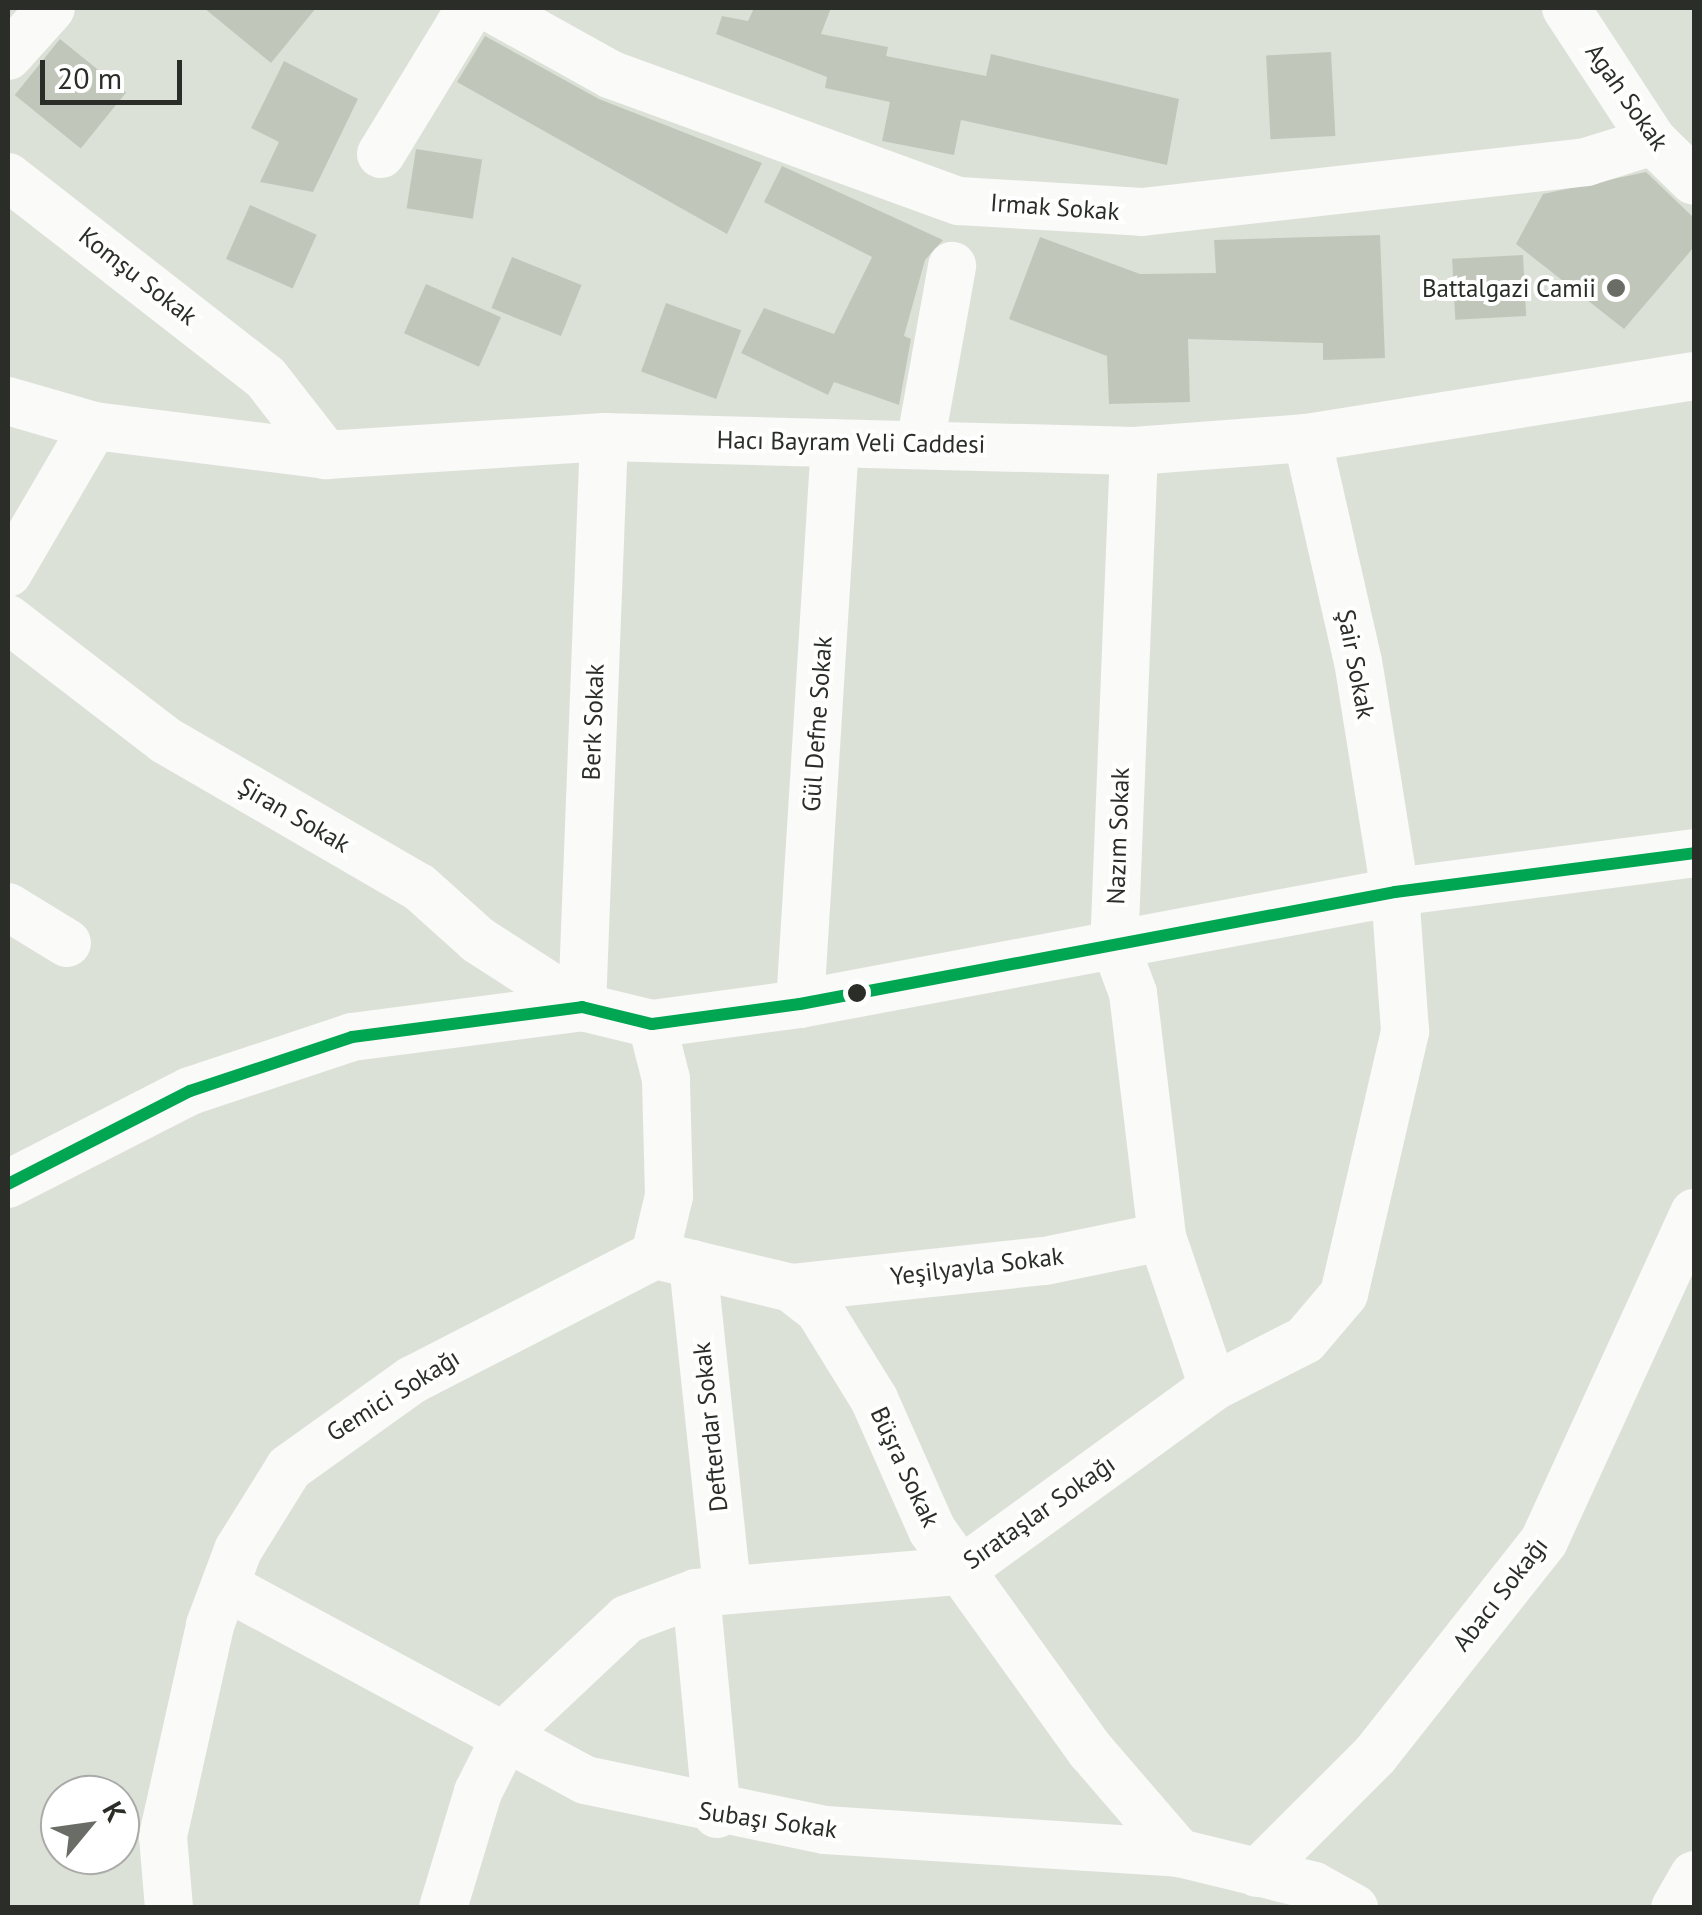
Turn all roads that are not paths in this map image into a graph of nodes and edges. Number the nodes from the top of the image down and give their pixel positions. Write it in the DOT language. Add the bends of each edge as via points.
graph roads {
  1 [pos="51,8"];
  2 [pos="470,8"];
  3 [pos="492,8"];
  4 [pos="1566,8"];
  5 [pos="8,56"];
  6 [pos="1653,140"];
  7 [pos="380,154"];
  8 [pos="8,177"];
  9 [pos="1694,181"];
  10 [pos="952,266"];
  11 [pos="1694,376"];
  12 [pos="8,401"];
  13 [pos="94,426"];
  14 [pos="604,436"];
  15 [pos="1307,438"];
  16 [pos="921,440"];
  17 [pos="835,443"];
  18 [pos="1134,451"];
  19 [pos="326,455"];
  20 [pos="8,573"];
  21 [pos="8,620"];
  22 [pos="1694,853"];
  23 [pos="1396,892"];
  24 [pos="8,907"];
  25 [pos="66,942"];
  26 [pos="1114,942"];
  27 [pos="800,1004"];
  28 [pos="582,1006"];
  29 [pos="652,1024"];
  30 [pos="8,1184"];
  31 [pos="1694,1213"];
  32 [pos="1162,1237"];
  33 [pos="674,1260"];
  34 [pos="791,1288"];
  35 [pos="1214,1387"];
  36 [pos="960,1571"];
  37 [pos="225,1586"];
  38 [pos="712,1591"];
  39 [pos="503,1742"];
  40 [pos="717,1814"];
  41 [pos="1179,1853"];
  42 [pos="1257,1873"];
  43 [pos="1694,1874"];
  44 [pos="169,1908"];
  45 [pos="442,1908"];
  46 [pos="1354,1908"];
  47 [pos="1676,1908"];
  1 -- 5 [label="street"];
  2 -- 7 [label="street"];
  3 -- 6 [label="street, Irmak Sokak" via="528,36 612,75 960,201 1142,212 1586,162"];
  4 -- 6 [label="street, Agah Sokak"];
  6 -- 9 [label="street, Agah Sokak"];
  8 -- 19 [label="street, Komşu Sokak" via="266,378"];
  10 -- 16 [label="street"];
  11 -- 15 [label="street, Hacı Bayram Veli Caddesi"];
  12 -- 13 [label="street, Hacı Bayram Veli Caddesi"];
  13 -- 19 [label="street, Hacı Bayram Veli Caddesi"];
  13 -- 20 [label="street"];
  14 -- 17 [label="street, Hacı Bayram Veli Caddesi"];
  14 -- 19 [label="street, Hacı Bayram Veli Caddesi"];
  14 -- 28 [label="street, Berk Sokak"];
  15 -- 18 [label="street, Hacı Bayram Veli Caddesi"];
  15 -- 23 [label="street, Şair Sokak"];
  16 -- 17 [label="street, Hacı Bayram Veli Caddesi"];
  16 -- 18 [label="street, Hacı Bayram Veli Caddesi"];
  17 -- 27 [label="street, Gül Defne Sokak"];
  18 -- 26 [label="street, Nazım Sokak"];
  21 -- 28 [label="street, Şiran Sokak" via="165,740 418,887 478,940"];
  22 -- 23 [label="street"];
  23 -- 26 [label="street"];
  23 -- 35 [label="street, Sırataşlar Sokağı" via="1405,1031 1344,1294 1305,1340"];
  24 -- 25 [label="street"];
  26 -- 27 [label="street"];
  26 -- 32 [label="street, Nazım Sokak" via="1133,992"];
  27 -- 29 [label="street"];
  28 -- 29 [label="street"];
  28 -- 30 [label="street" via="352,1037 190,1091"];
  29 -- 33 [label="street" via="666,1079"];
  31 -- 42 [label="street, Abacı Sokağı" via="1544,1541 1376,1755"];
  32 -- 34 [label="street, Yeşilyayla Sokak" via="1045,1260"];
  32 -- 35 [label="street, Nazım Sokak"];
  33 -- 34 [label="street"];
  33 -- 37 [label="street, Gemici Sokağı" via="348,1417 289,1468"];
  33 -- 38 [label="street, Defterdar Sokak"];
  34 -- 36 [label="street, Büşra Sokak" via="850,1353"];
  35 -- 36 [label="street, Sırataşlar Sokağı"];
  36 -- 38 [label="street, Sırataşlar Sokağı"];
  36 -- 41 [label="street, Büşra Sokak"];
  37 -- 39 [label="street, Subaşı Sokak"];
  37 -- 44 [label="street, Gemici Sokağı" via="162,1836"];
  38 -- 39 [label="street, Sırataşlar Sokağı" via="627,1619"];
  38 -- 40 [label="street, Defterdar Sokak"];
  39 -- 40 [label="street, Subaşı Sokak" via="586,1780"];
  39 -- 45 [label="street, Sırataşlar Sokağı"];
  40 -- 41 [label="street, Subaşı Sokak" via="825,1830"];
  41 -- 42 [label="street, Subaşı Sokak"];
  42 -- 46 [label="street, Subaşı Sokak"];
  43 -- 47 [label="street"];
}
